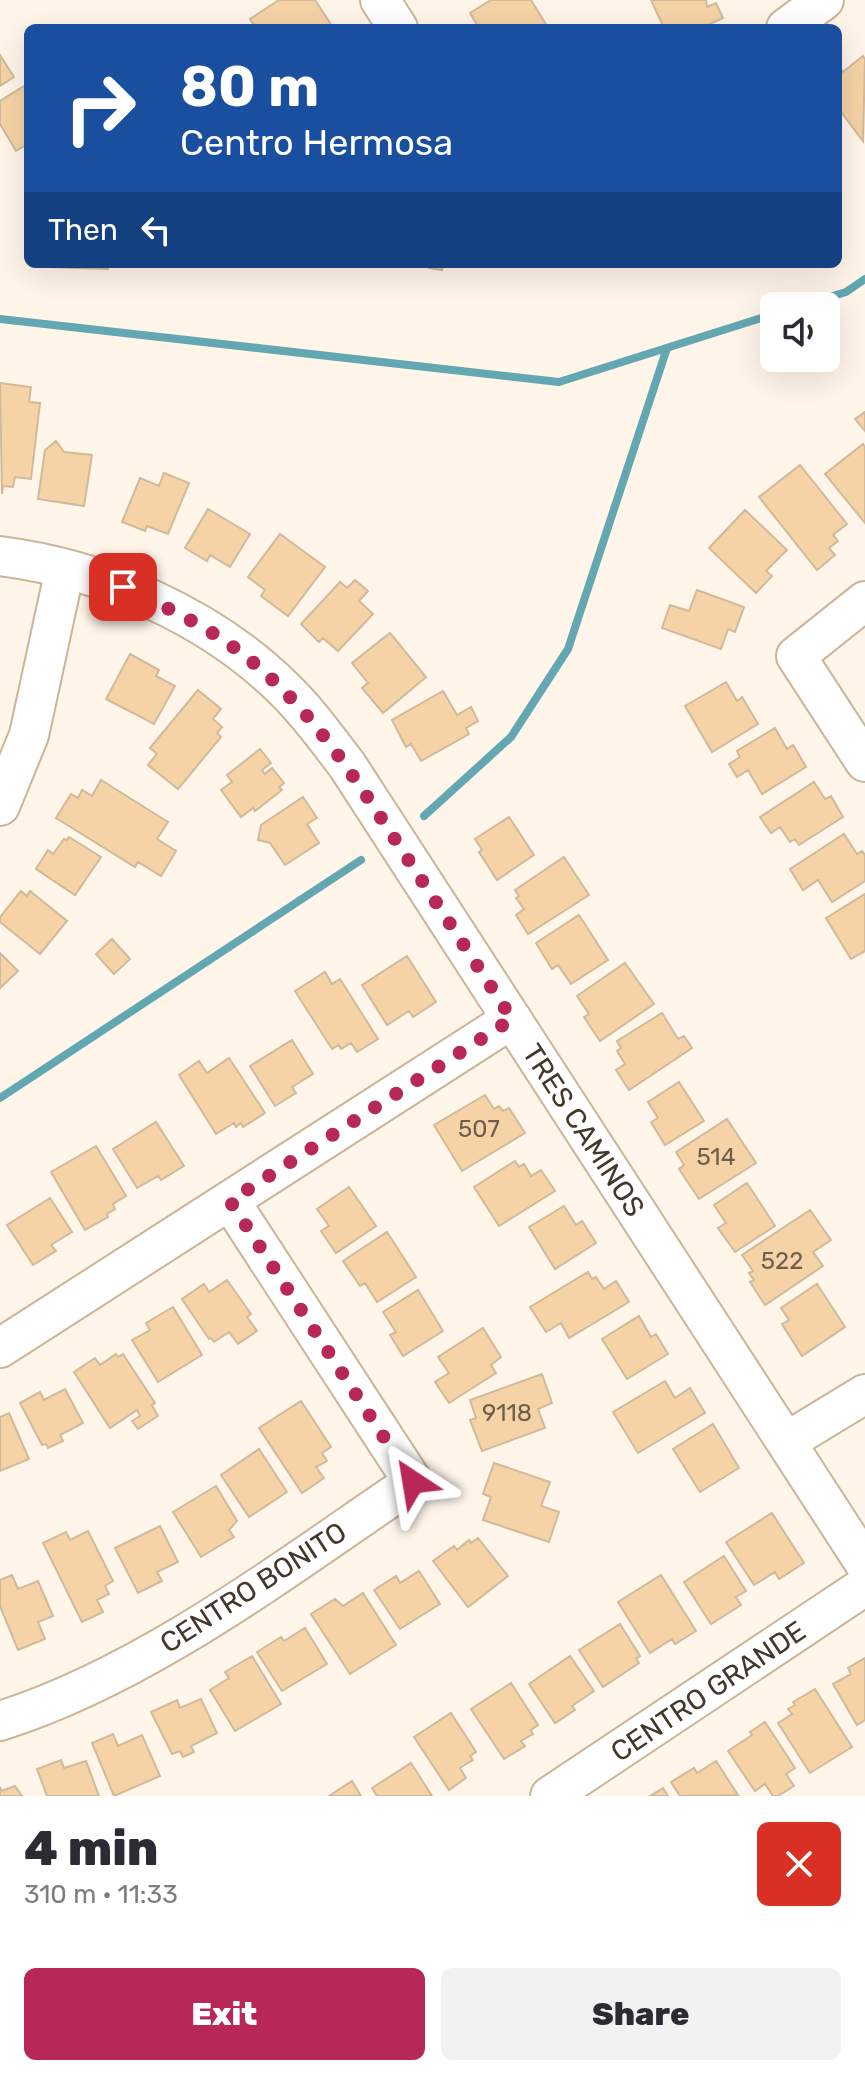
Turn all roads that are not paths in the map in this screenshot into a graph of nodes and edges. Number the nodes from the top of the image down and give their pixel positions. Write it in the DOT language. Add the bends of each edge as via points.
graph roads {
  1 [pos="380,0"];
  2 [pos="395,24"];
  3 [pos="0,556"];
  4 [pos="65,569"];
  5 [pos="865,601"];
  6 [pos="865,762"];
  7 [pos="0,806"];
  8 [pos="512,1019"];
  9 [pos="230,1201"];
  10 [pos="0,1348"];
  11 [pos="865,1394"];
  12 [pos="786,1442"];
  13 [pos="865,1564"];
  14 [pos="865,1586"];
  15 [pos="0,1721"];
  16 [pos="550,1796"];
  1 -- 2 [label="street"];
  3 -- 4 [label="street, TRES CAMINOS"];
  4 -- 7 [label="street" via="29,735"];
  4 -- 8 [label="street, TRES CAMINOS" via="123,587 196,622 284,689 347,765"];
  5 -- 6 [label="street" via="796,656"];
  8 -- 9 [label="street"];
  8 -- 12 [label="street, TRES CAMINOS"];
  9 -- 10 [label="street"];
  9 -- 15 [label="street, CENTRO BONITO" via="413,1482 223,1611 97,1680"];
  11 -- 12 [label="street"];
  12 -- 13 [label="street, TRES CAMINOS"];
  14 -- 16 [label="street, CENTRO GRANDE"];
}
